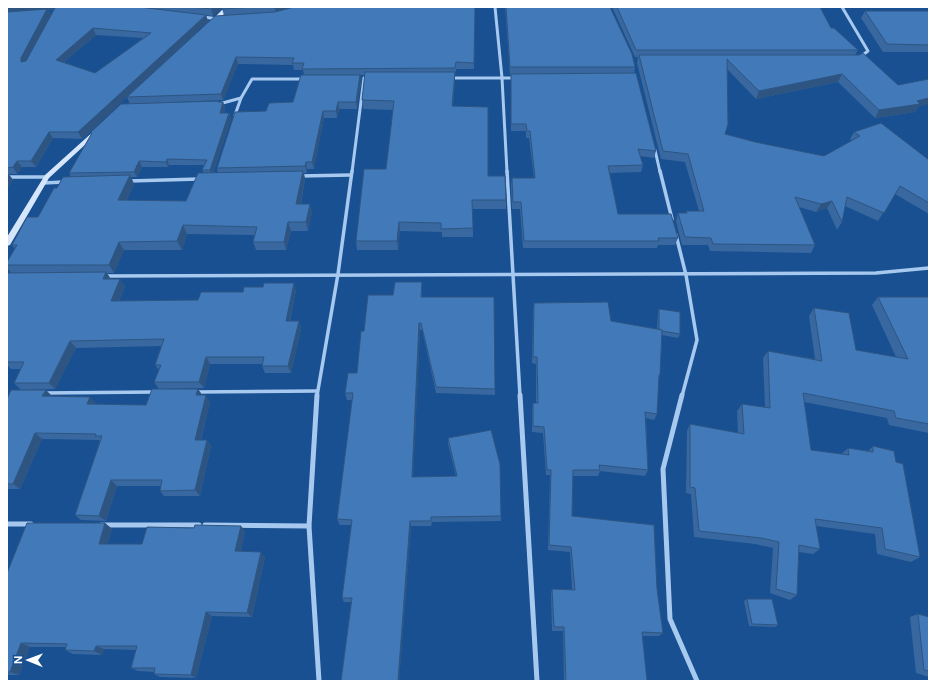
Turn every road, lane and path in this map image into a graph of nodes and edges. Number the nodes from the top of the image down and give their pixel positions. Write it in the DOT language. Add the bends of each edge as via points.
graph roads {
  1 [pos="228,7"];
  2 [pos="495,7"];
  3 [pos="842,7"];
  4 [pos="200,17"];
  5 [pos="223,18"];
  6 [pos="216,19"];
  7 [pos="210,24"];
  8 [pos="855,60"];
  9 [pos="356,78"];
  10 [pos="364,78"];
  11 [pos="371,78"];
  12 [pos="448,78"];
  13 [pos="502,78"];
  14 [pos="518,78"];
  15 [pos="308,79"];
  16 [pos="241,98"];
  17 [pos="210,104"];
  18 [pos="234,120"];
  19 [pos="101,127"];
  20 [pos="654,146"];
  21 [pos="351,175"];
  22 [pos="295,176"];
  23 [pos="7,177"];
  24 [pos="208,178"];
  25 [pos="45,180"];
  26 [pos="121,181"];
  27 [pos="66,182"];
  28 [pos="673,222"];
  29 [pos="674,229"];
  30 [pos="7,243"];
  31 [pos="929,268"];
  32 [pos="338,274"];
  33 [pos="513,275"];
  34 [pos="686,275"];
  35 [pos="102,276"];
  36 [pos="317,391"];
  37 [pos="158,392"];
  38 [pos="190,392"];
  39 [pos="39,393"];
  40 [pos="7,524"];
  41 [pos="39,524"];
  42 [pos="94,524"];
  43 [pos="309,526"];
  44 [pos="319,681"];
  45 [pos="537,681"];
  46 [pos="697,681"];
  1 -- 6 [label="street"];
  2 -- 13 [label="street"];
  3 -- 8 [label="street" via="868,51"];
  4 -- 6 [label="street"];
  5 -- 6 [label="street"];
  6 -- 7 [label="street"];
  9 -- 10 [label="street"];
  10 -- 11 [label="street"];
  10 -- 21 [label="street"];
  12 -- 13 [label="street"];
  13 -- 14 [label="street"];
  13 -- 33 [label="street"];
  15 -- 16 [label="street" via="252,79"];
  16 -- 17 [label="street" via="226,103"];
  16 -- 18 [label="street"];
  19 -- 25 [label="street"];
  20 -- 28 [label="street"];
  21 -- 22 [label="street"];
  21 -- 32 [label="street"];
  23 -- 25 [label="street"];
  24 -- 26 [label="street"];
  25 -- 27 [label="street"];
  25 -- 30 [label="street"];
  29 -- 34 [label="street"];
  31 -- 34 [label="street" via="876,273"];
  32 -- 33 [label="street"];
  32 -- 35 [label="street"];
  32 -- 36 [label="street"];
  33 -- 34 [label="street"];
  33 -- 45 [label="street"];
  34 -- 46 [label="street" via="697,340 663,469 670,619"];
  36 -- 38 [label="street"];
  36 -- 43 [label="street"];
  37 -- 39 [label="street"];
  40 -- 41 [label="street"];
  42 -- 43 [label="street"];
  43 -- 44 [label="street"];
}
